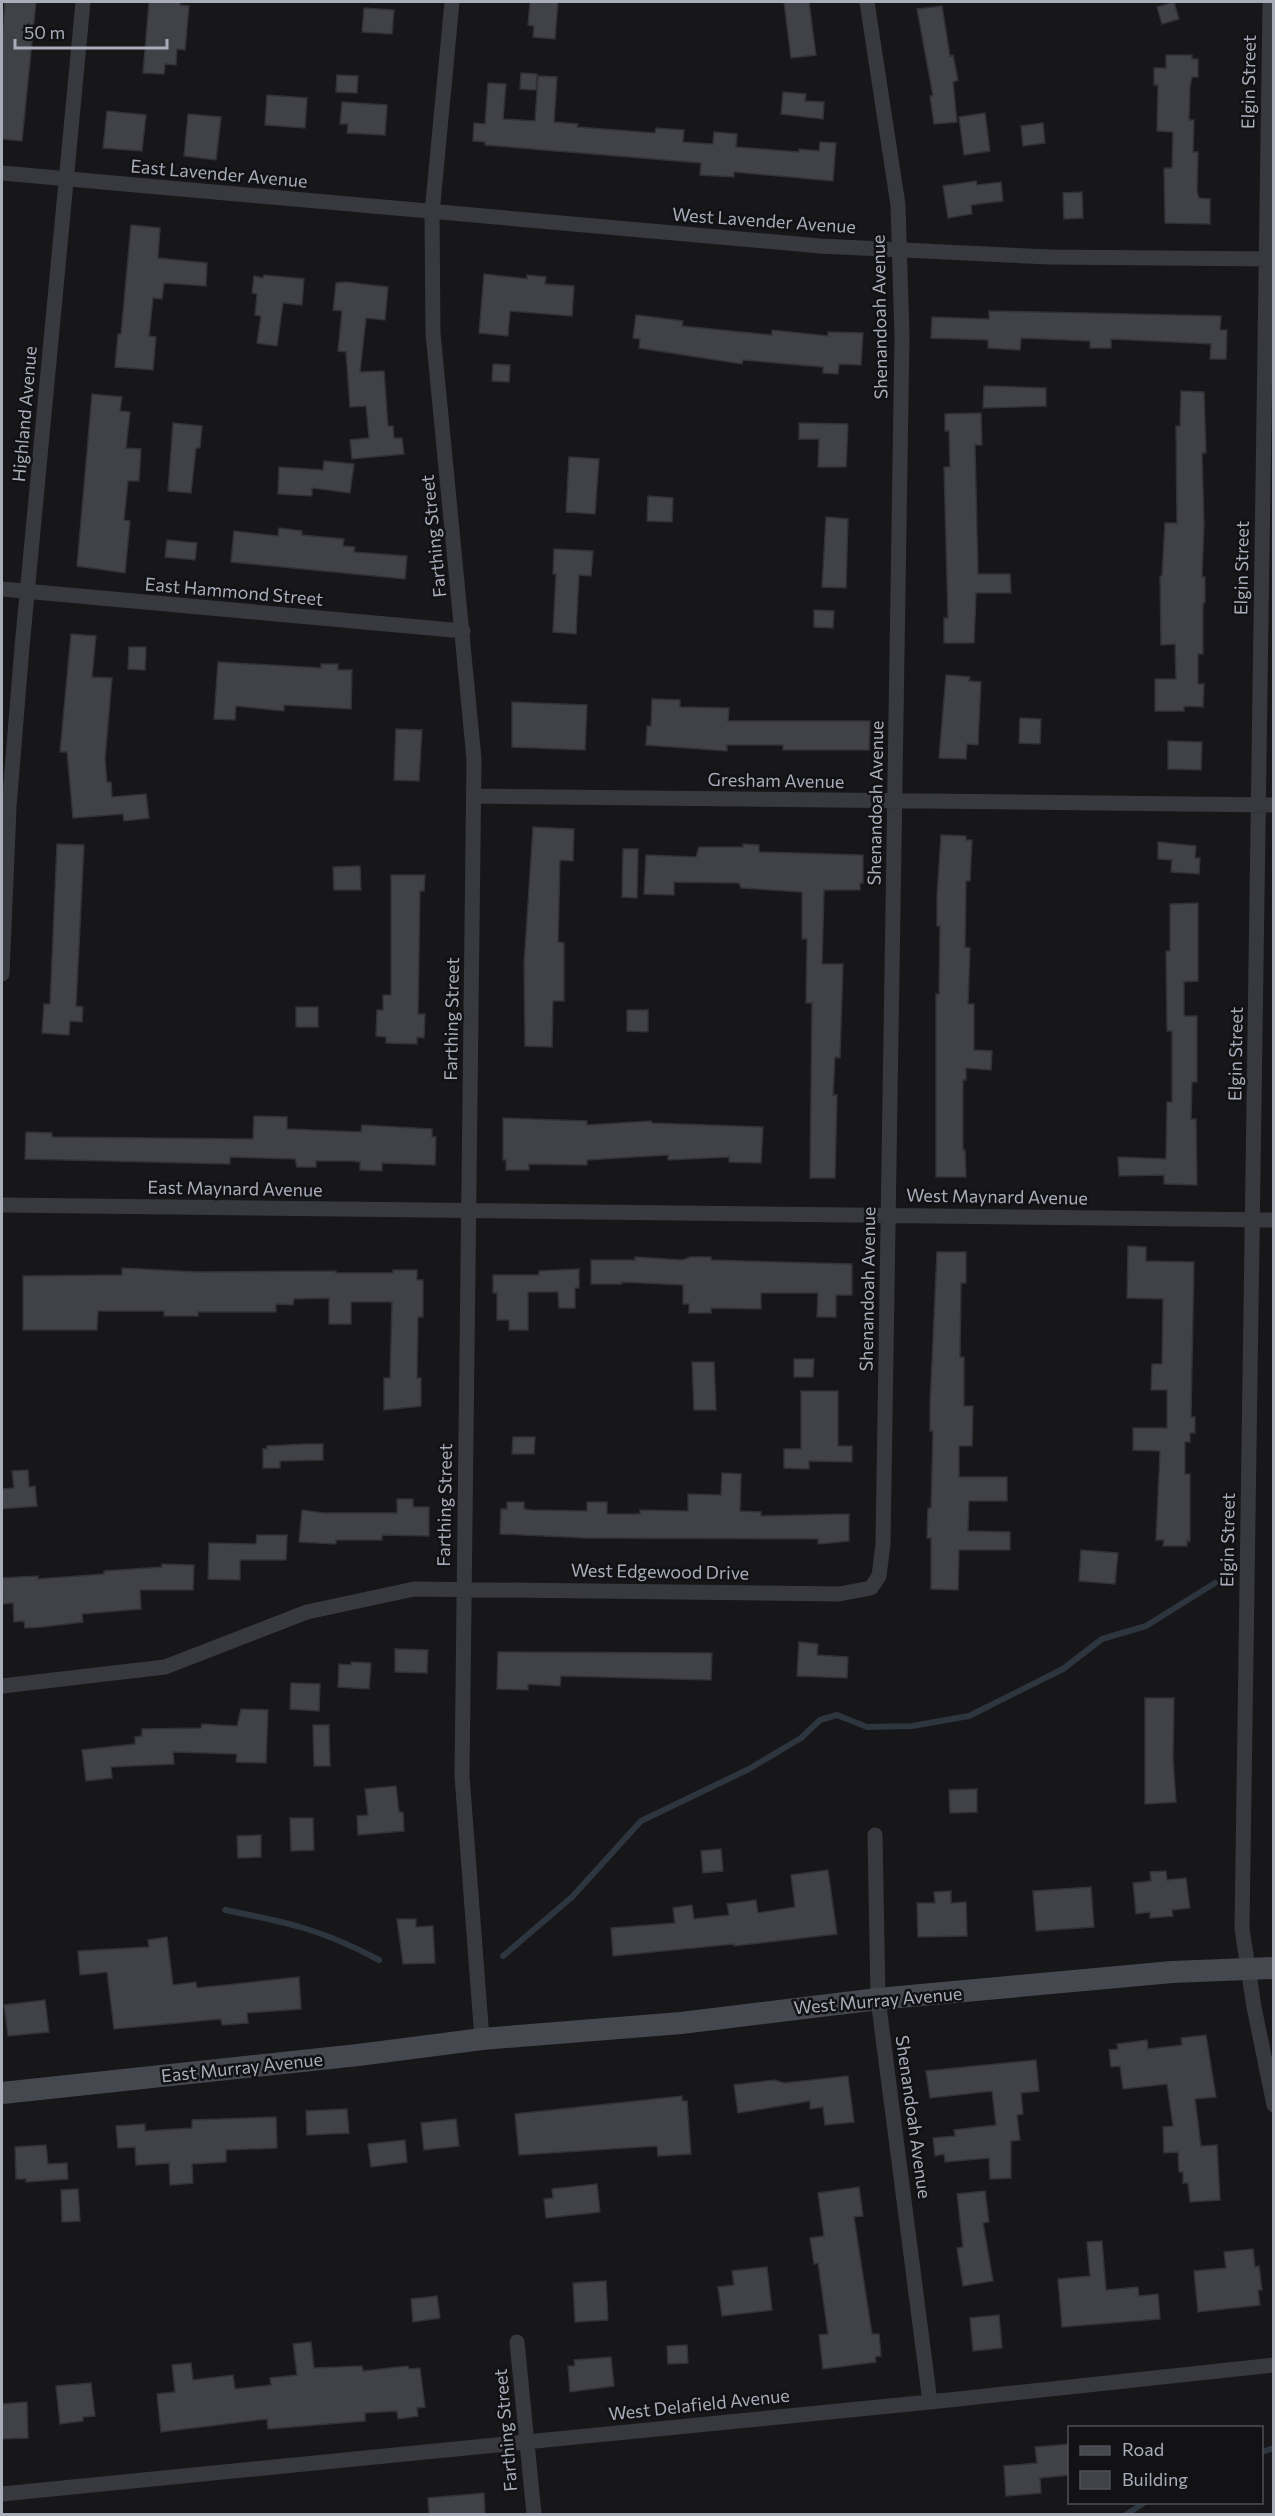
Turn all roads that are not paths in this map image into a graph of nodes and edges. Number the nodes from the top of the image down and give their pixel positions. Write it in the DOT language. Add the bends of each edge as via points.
graph roads {
  1 [pos="83,2"];
  2 [pos="452,2"];
  3 [pos="867,2"];
  4 [pos="1270,2"];
  5 [pos="2,173"];
  6 [pos="65,179"];
  7 [pos="432,213"];
  8 [pos="900,250"];
  9 [pos="1270,259"];
  10 [pos="1268,538"];
  11 [pos="2,589"];
  12 [pos="27,591"];
  13 [pos="463,632"];
  14 [pos="474,796"];
  15 [pos="896,802"];
  16 [pos="1257,805"];
  17 [pos="1274,806"];
  18 [pos="2,974"];
  19 [pos="2,1205"];
  20 [pos="469,1211"];
  21 [pos="889,1216"];
  22 [pos="1252,1220"];
  23 [pos="1274,1220"];
  24 [pos="463,1589"];
  25 [pos="856,1593"];
  26 [pos="2,1686"];
  27 [pos="875,1835"];
  28 [pos="1247,1967"];
  29 [pos="1274,1968"];
  30 [pos="878,1999"];
  31 [pos="482,2039"];
  32 [pos="2,2093"];
  33 [pos="1274,2105"];
  34 [pos="517,2342"];
  35 [pos="1274,2365"];
  36 [pos="930,2402"];
  37 [pos="527,2442"];
  38 [pos="2,2494"];
  39 [pos="534,2514"];
  1 -- 6 [label="street, Highland Avenue"];
  2 -- 7 [label="street, Farthing Street"];
  3 -- 8 [label="street, Shenandoah Avenue" via="898,205"];
  4 -- 9 [label="street, Elgin Street"];
  5 -- 6 [label="street, East Lavender Avenue"];
  6 -- 7 [label="street, East Lavender Avenue"];
  6 -- 12 [label="street, Highland Avenue"];
  7 -- 8 [label="street, West Lavender Avenue"];
  7 -- 13 [label="street, Farthing Street" via="433,333"];
  8 -- 9 [label="street, West Lavender Avenue" via="1049,257"];
  8 -- 15 [label="street, Shenandoah Avenue"];
  9 -- 10 [label="street, Elgin Street"];
  10 -- 16 [label="street, Elgin Street"];
  11 -- 12 [label="street, East Hammond Street"];
  12 -- 13 [label="street, East Hammond Street"];
  12 -- 18 [label="street, Highland Avenue" via="9,807"];
  13 -- 14 [label="street, Farthing Street"];
  14 -- 15 [label="street, Gresham Avenue"];
  14 -- 20 [label="street, Farthing Street"];
  15 -- 16 [label="street, Gresham Avenue"];
  15 -- 21 [label="street, Shenandoah Avenue"];
  16 -- 17 [label="street, Gresham Avenue"];
  16 -- 22 [label="street, Elgin Street"];
  19 -- 20 [label="street, East Maynard Avenue"];
  20 -- 21 [label="street, West Maynard Avenue"];
  20 -- 24 [label="street, Farthing Street"];
  21 -- 22 [label="street, West Maynard Avenue"];
  21 -- 25 [label="street, Shenandoah Avenue" via="883,1544 879,1576 871,1588"];
  22 -- 23 [label="street, West Maynard Avenue"];
  22 -- 28 [label="street, Elgin Street" via="1242,1929"];
  24 -- 25 [label="street, West Edgewood Drive"];
  24 -- 26 [label="street, West Edgewood Drive" via="414,1589 307,1612 165,1667"];
  24 -- 31 [label="street, Farthing Street" via="462,1776"];
  27 -- 30 [label="street, Shenandoah Avenue"];
  28 -- 29 [label="street, West Murray Avenue"];
  28 -- 30 [label="street, West Murray Avenue"];
  28 -- 33 [label="street, Elgin Street"];
  30 -- 31 [label="street, West Murray Avenue" via="681,2023"];
  30 -- 36 [label="street, Shenandoah Avenue"];
  31 -- 32 [label="street, East Murray Avenue"];
  34 -- 37 [label="street, Farthing Street"];
  35 -- 36 [label="street, West Delafield Avenue"];
  36 -- 37 [label="street, West Delafield Avenue"];
  37 -- 38 [label="street, West Delafield Avenue"];
  37 -- 39 [label="street, Farthing Street"];
}
